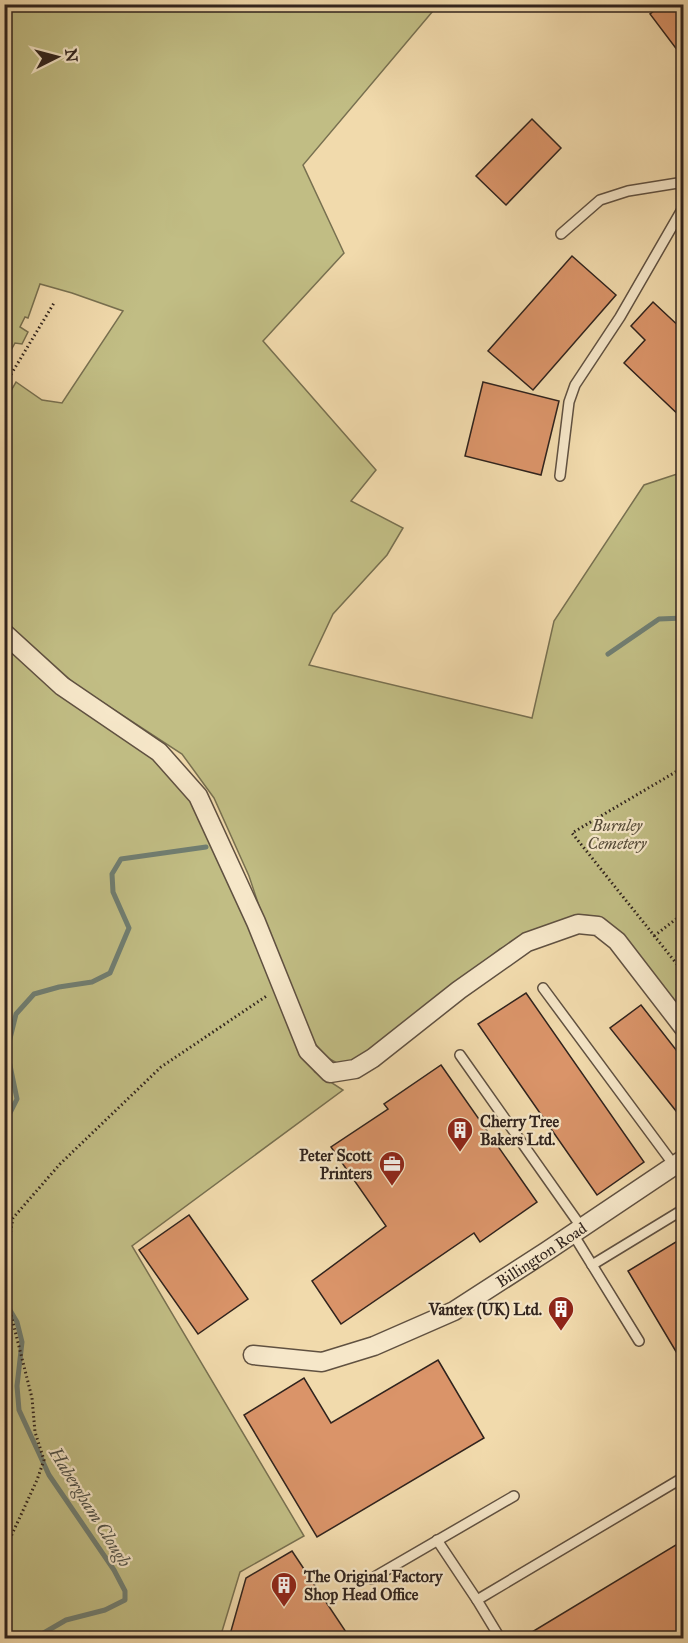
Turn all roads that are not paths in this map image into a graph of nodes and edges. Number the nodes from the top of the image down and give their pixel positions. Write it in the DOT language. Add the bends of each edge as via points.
graph roads {
  1 [pos="684,182"];
  2 [pos="684,206"];
  3 [pos="561,234"];
  4 [pos="560,476"];
  5 [pos="4,633"];
  6 [pos="543,988"];
  7 [pos="684,1028"];
  8 [pos="460,1055"];
  9 [pos="679,1162"];
  10 [pos="684,1209"];
  11 [pos="578,1231"];
  12 [pos="592,1265"];
  13 [pos="639,1341"];
  14 [pos="253,1355"];
  15 [pos="684,1477"];
  16 [pos="514,1496"];
  17 [pos="437,1540"];
  18 [pos="371,1579"];
  19 [pos="477,1600"];
  20 [pos="500,1638"];
  1 -- 3 [label="lane" via="600,200"];
  2 -- 4 [label="lane" via="621,317 575,385 569,402"];
  5 -- 7 [label="street" via="62,686 159,752 198,796 256,922 308,1051 330,1073 355,1069 374,1058 527,942 578,924 598,926 617,941"];
  6 -- 9 [label="lane"];
  8 -- 11 [label="lane"];
  9 -- 11 [label="street, Billington Road"];
  10 -- 12 [label="lane"];
  11 -- 12 [label="lane"];
  11 -- 14 [label="street, Billington Road" via="454,1311 374,1346 322,1362"];
  12 -- 13 [label="lane"];
  15 -- 19 [label="lane"];
  16 -- 17 [label="lane"];
  17 -- 18 [label="lane"];
  17 -- 19 [label="lane"];
  19 -- 20 [label="lane"];
}
